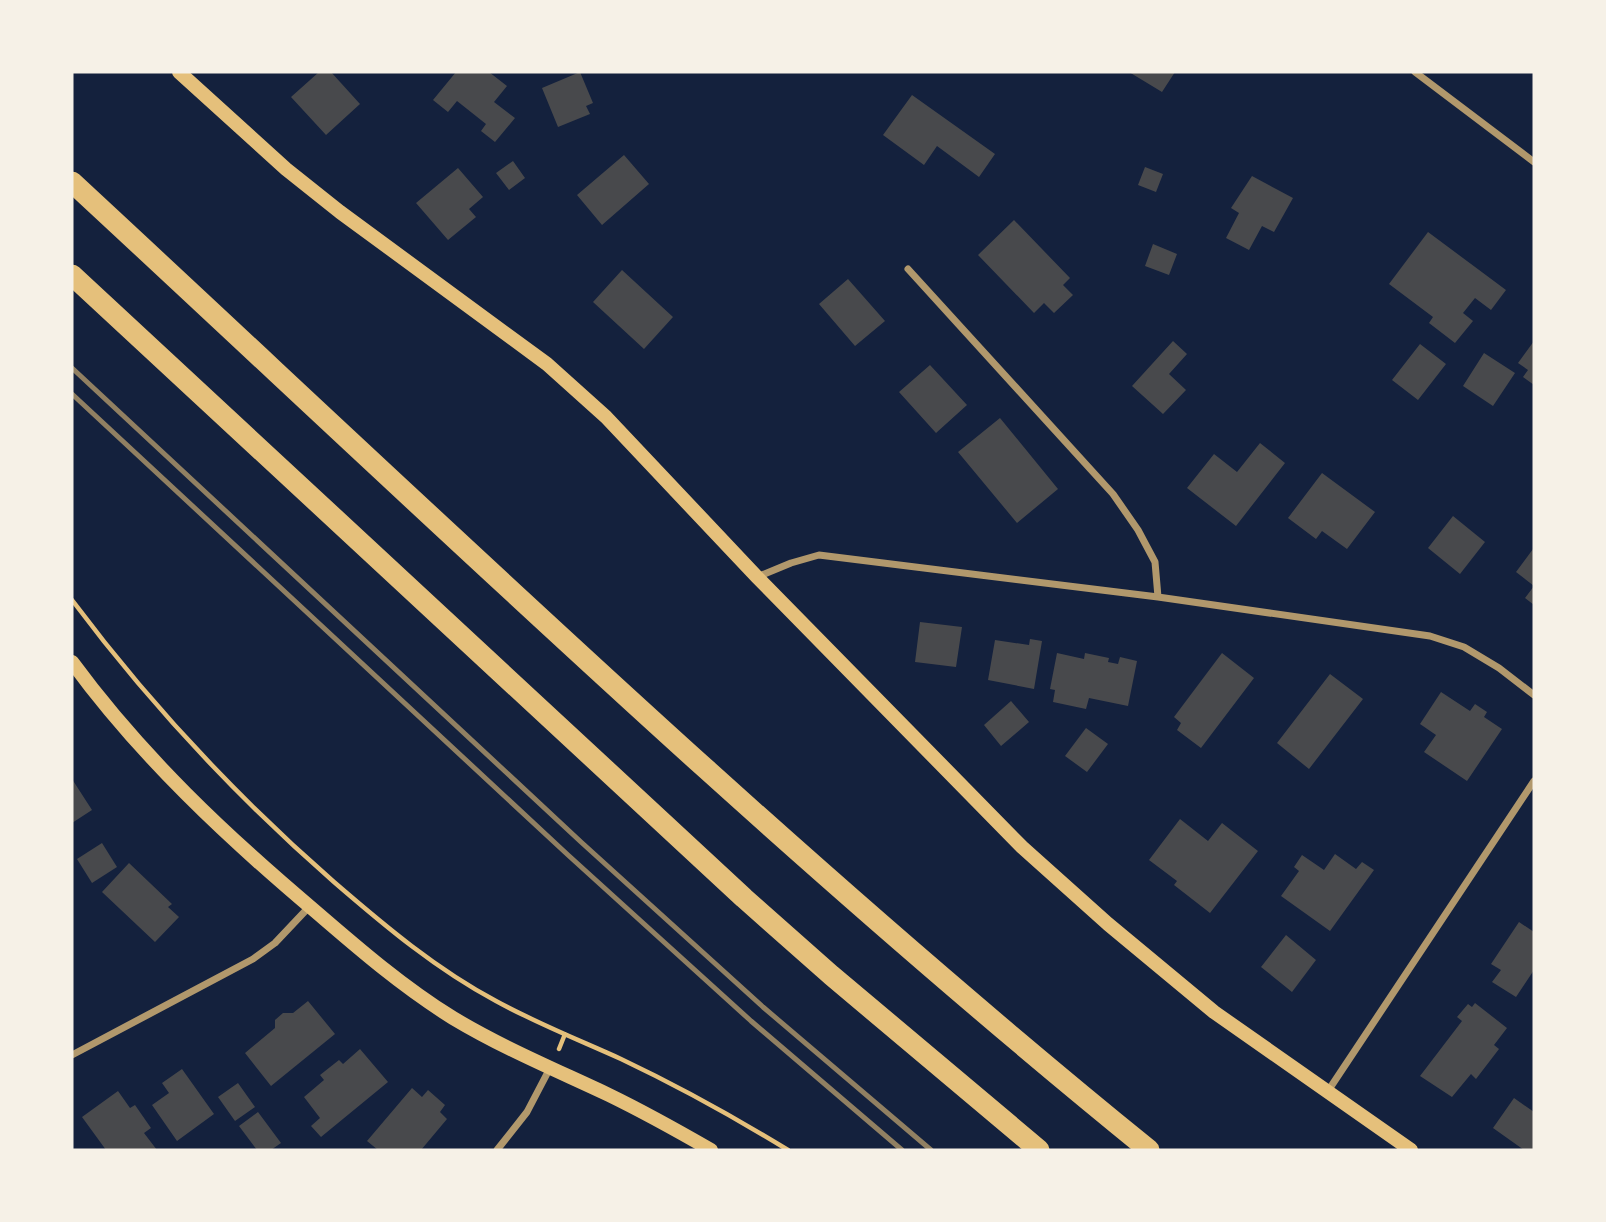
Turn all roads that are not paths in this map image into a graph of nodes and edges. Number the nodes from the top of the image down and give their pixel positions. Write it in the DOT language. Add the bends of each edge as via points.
graph roads {
  1 [pos="179,72"];
  2 [pos="1415,72"];
  3 [pos="1534,162"];
  4 [pos="72,182"];
  5 [pos="908,269"];
  6 [pos="72,275"];
  7 [pos="757,577"];
  8 [pos="1158,597"];
  9 [pos="72,662"];
  10 [pos="1534,695"];
  11 [pos="1534,781"];
  12 [pos="309,907"];
  13 [pos="72,1055"];
  14 [pos="550,1068"];
  15 [pos="1328,1091"];
  16 [pos="497,1150"];
  17 [pos="711,1150"];
  18 [pos="1039,1150"];
  19 [pos="1149,1150"];
  20 [pos="1411,1150"];
  1 -- 7 [label="main road" via="285,169 547,364 606,417"];
  2 -- 3 [label="street"];
  4 -- 19 [label="highway" via="768,825"];
  5 -- 8 [label="street" via="1113,494 1155,562"];
  6 -- 18 [label="highway" via="744,898"];
  7 -- 8 [label="street" via="819,555"];
  7 -- 15 [label="main road" via="1022,847 1108,925 1214,1012"];
  8 -- 10 [label="street" via="1430,636 1464,648"];
  9 -- 12 [label="main road" via="168,776"];
  11 -- 15 [label="street"];
  12 -- 13 [label="street" via="253,959"];
  12 -- 14 [label="main road" via="435,1006"];
  14 -- 16 [label="street" via="527,1112"];
  14 -- 17 [label="main road"];
  15 -- 20 [label="main road"];
}
